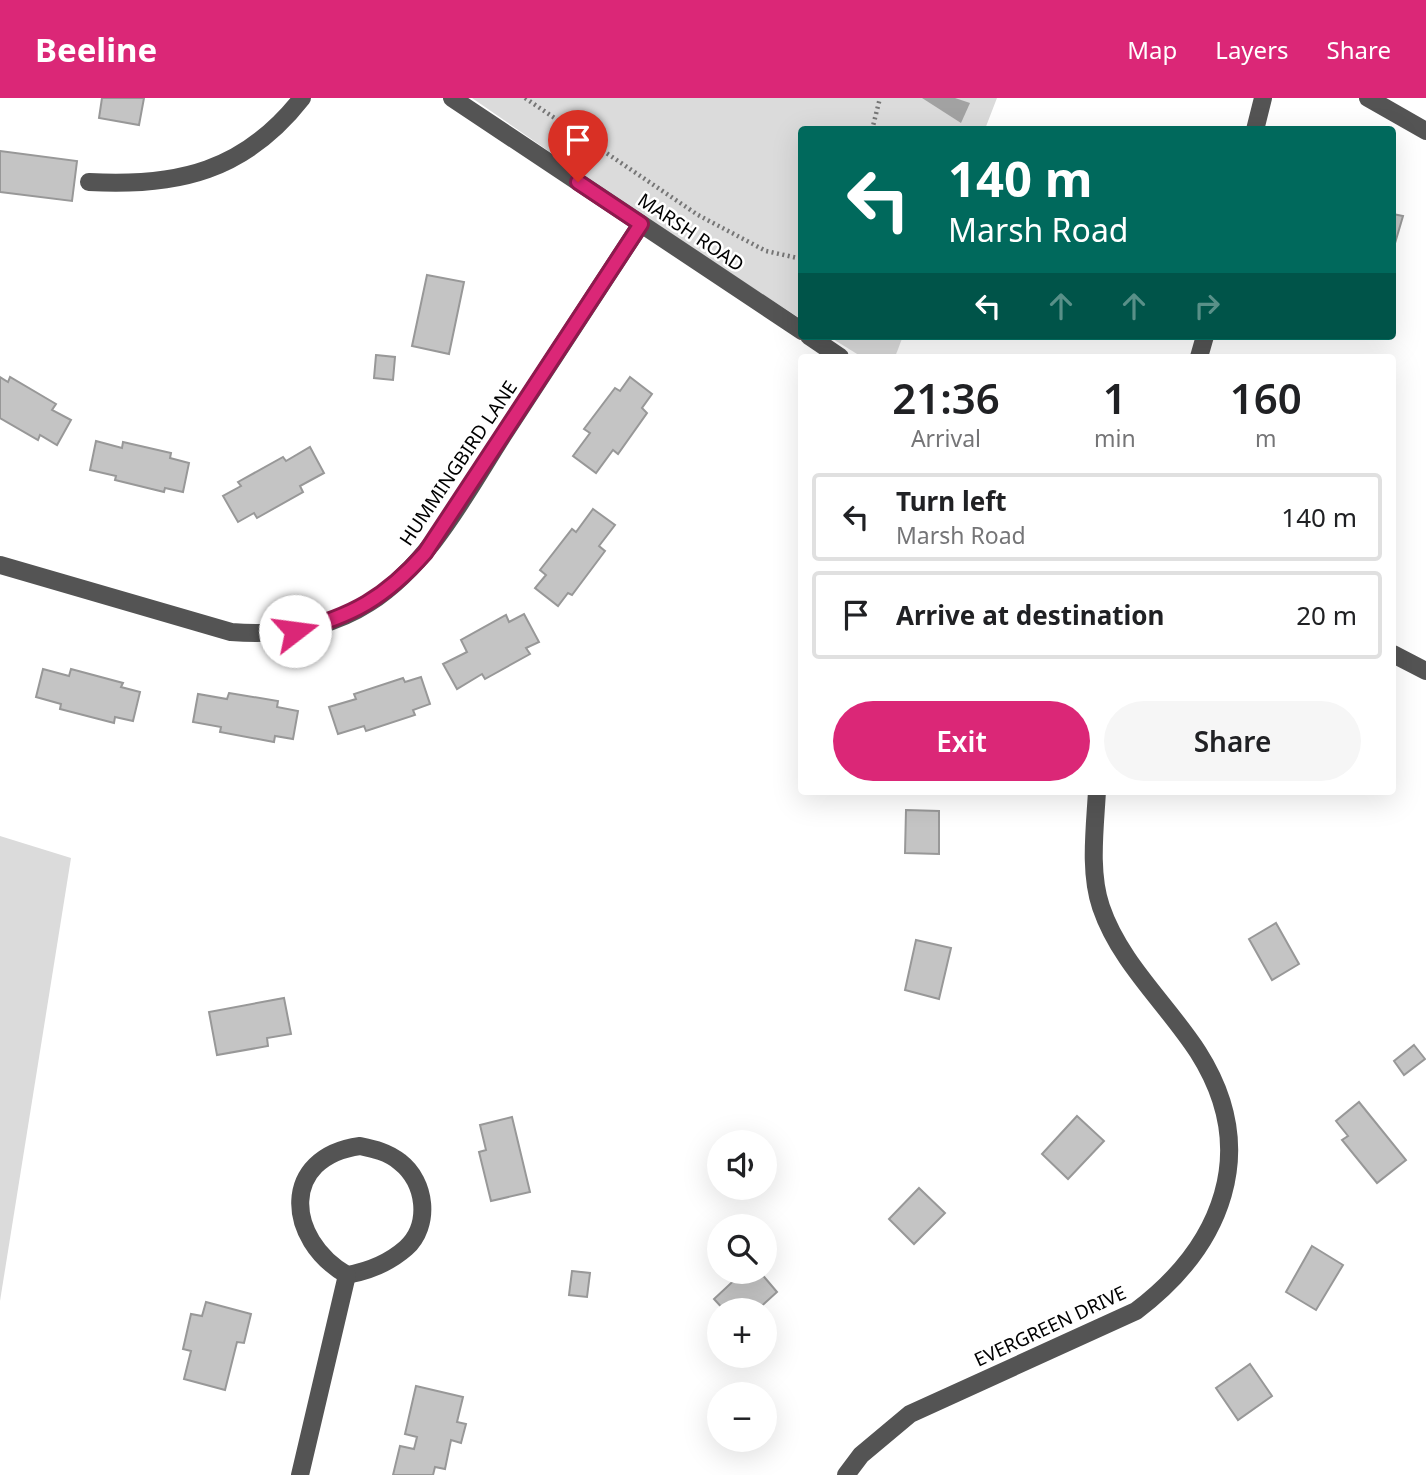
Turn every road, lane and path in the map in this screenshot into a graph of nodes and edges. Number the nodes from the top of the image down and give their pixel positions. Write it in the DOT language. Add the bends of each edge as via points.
graph roads {
  1 [pos="302,98"];
  2 [pos="452,98"];
  3 [pos="525,98"];
  4 [pos="880,98"];
  5 [pos="1263,98"];
  6 [pos="1368,98"];
  7 [pos="873,126"];
  8 [pos="1256,126"];
  9 [pos="1426,131"];
  10 [pos="89,182"];
  11 [pos="641,224"];
  12 [pos="798,258"];
  13 [pos="798,328"];
  14 [pos="815,340"];
  15 [pos="836,354"];
  16 [pos="0,565"];
  17 [pos="1396,656"];
  18 [pos="1426,671"];
  19 [pos="1097,795"];
  20 [pos="347,1275"];
  21 [pos="300,1475"];
  22 [pos="846,1475"];
  1 -- 10 [label="street" via="254,147 231,160 167,180"];
  2 -- 11 [label="street, MARSH ROAD"];
  3 -- 12 [label="path" via="698,215 766,251"];
  4 -- 7 [label="path"];
  5 -- 8 [label="street"];
  6 -- 9 [label="street"];
  11 -- 13 [label="street, MARSH ROAD"];
  11 -- 16 [label="street, HUMMINGBIRD LANE" via="425,553 404,576 347,615 295,631 265,635 231,632"];
  14 -- 15 [label="street"];
  17 -- 18 [label="street"];
  19 -- 22 [label="street, EVERGREEN DRIVE" via="1095,866 1101,906 1117,944 1199,1054 1219,1098 1228,1152 1226,1185 1213,1223 1192,1259 1165,1289 1136,1311 910,1414 861,1455"];
  20 -- 20 [label="street" via="369,1271 407,1247 418,1232 422,1215 415,1179 400,1162 360,1146 338,1149 323,1159 301,1195 300,1216 306,1235 318,1255"];
  20 -- 21 [label="street"];
}
